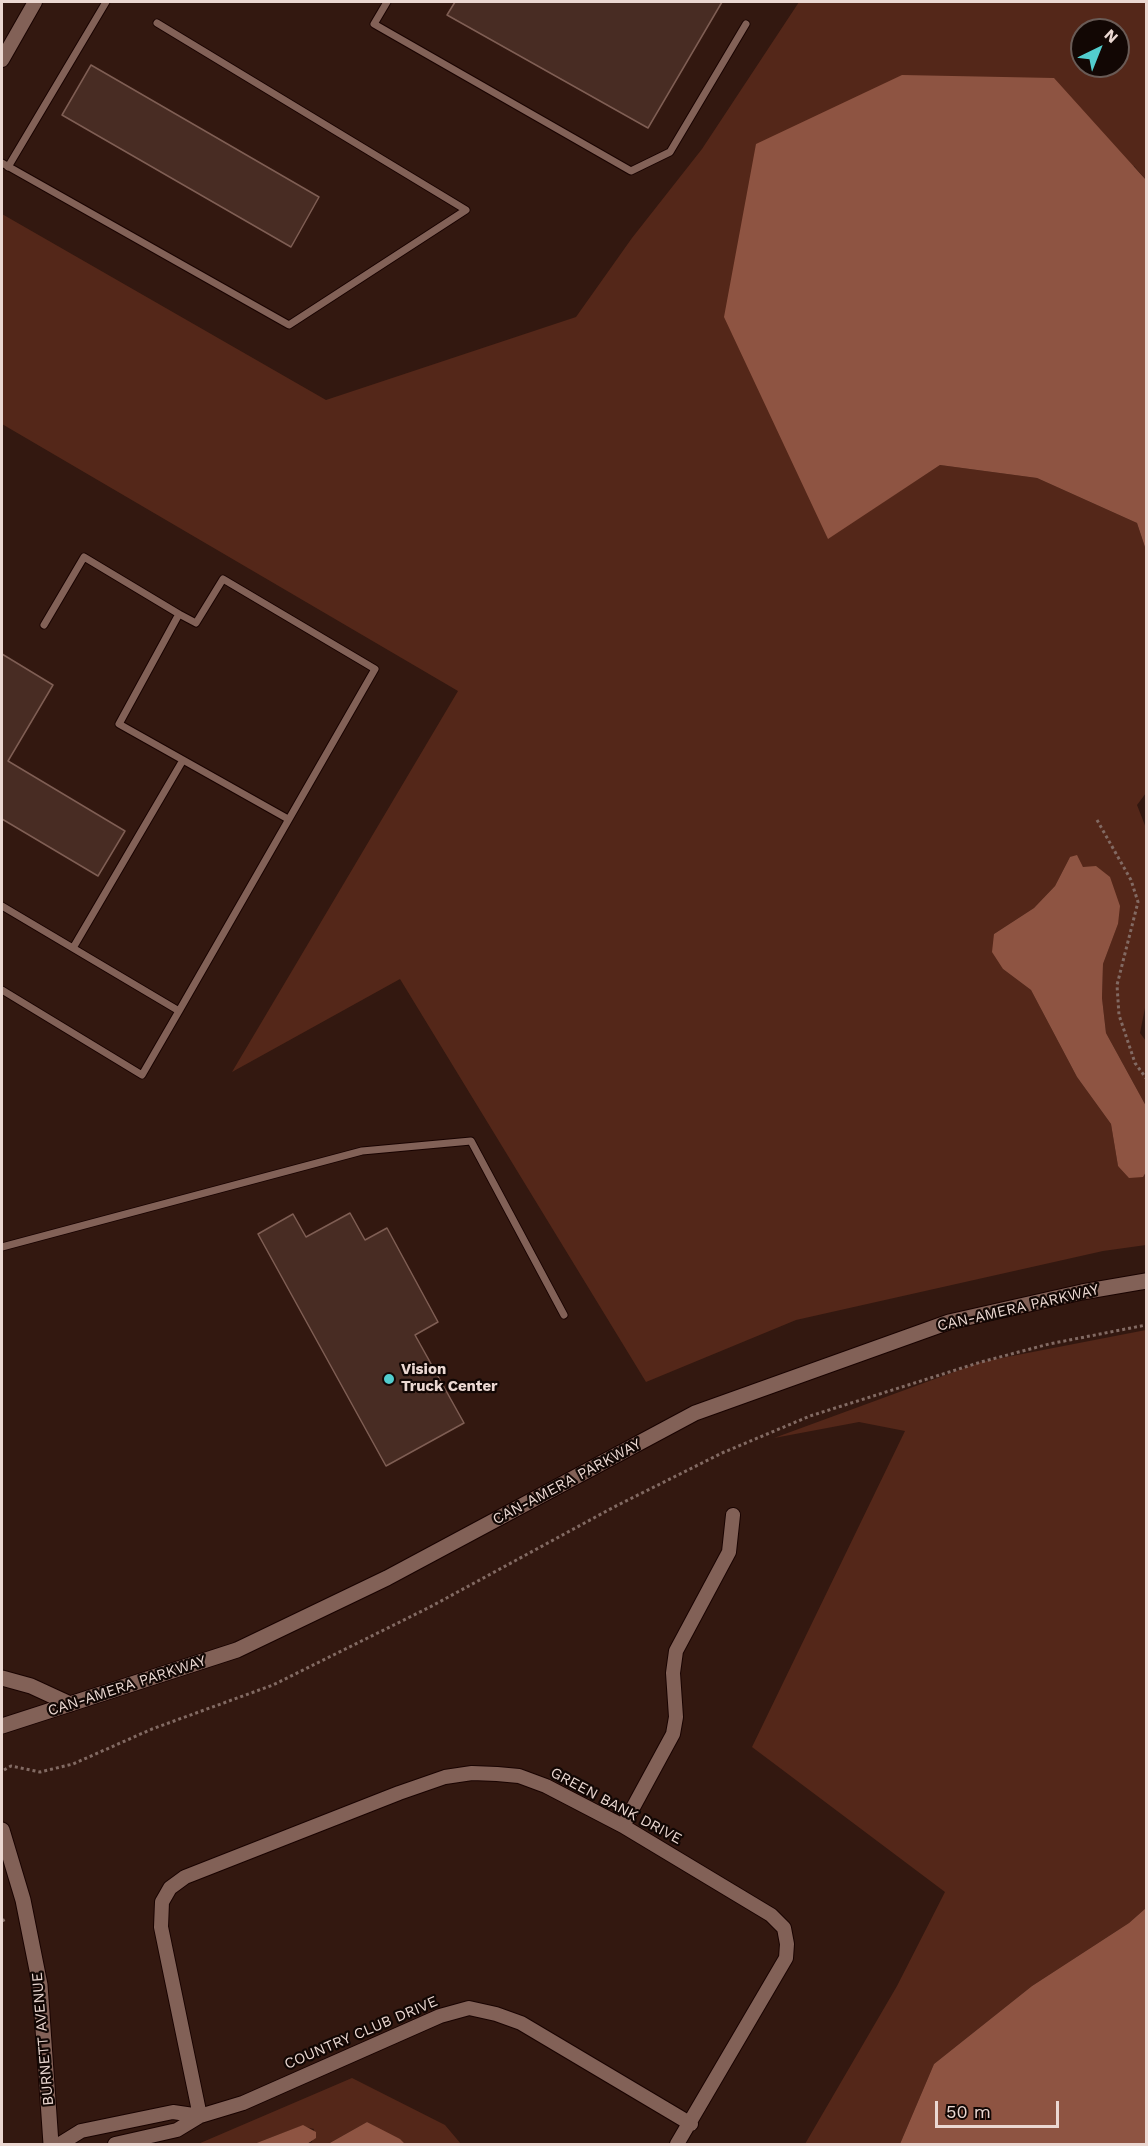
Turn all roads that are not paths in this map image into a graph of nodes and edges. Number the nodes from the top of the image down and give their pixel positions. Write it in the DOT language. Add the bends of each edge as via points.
graph roads {
  1 [pos="35,2"];
  2 [pos="106,2"];
  3 [pos="387,2"];
  4 [pos="157,23"];
  5 [pos="746,24"];
  6 [pos="2,60"];
  7 [pos="5,165"];
  8 [pos="179,614"];
  9 [pos="44,625"];
  10 [pos="183,760"];
  11 [pos="288,819"];
  12 [pos="2,906"];
  13 [pos="73,948"];
  14 [pos="2,990"];
  15 [pos="179,1011"];
  16 [pos="2,1247"];
  17 [pos="1146,1281"];
  18 [pos="564,1315"];
  19 [pos="733,1515"];
  20 [pos="2,1678"];
  21 [pos="70,1704"];
  22 [pos="2,1726"];
  23 [pos="623,1826"];
  24 [pos="2,1830"];
  25 [pos="200,2116"];
  26 [pos="691,2124"];
  27 [pos="51,2145"];
  28 [pos="60,2145"];
  29 [pos="115,2145"];
  30 [pos="677,2145"];
  1 -- 6 [label="street"];
  2 -- 7 [label="lane"];
  3 -- 5 [label="lane" via="374,24 631,171 670,152"];
  4 -- 7 [label="lane" via="466,210 289,325"];
  8 -- 9 [label="lane" via="84,557"];
  8 -- 10 [label="lane" via="120,724"];
  8 -- 11 [label="lane" via="196,623 223,579 375,669"];
  10 -- 11 [label="lane"];
  10 -- 13 [label="lane"];
  11 -- 15 [label="lane"];
  12 -- 13 [label="lane"];
  13 -- 15 [label="lane"];
  14 -- 15 [label="lane" via="142,1075"];
  16 -- 18 [label="lane" via="363,1151 471,1141"];
  17 -- 21 [label="main road, CAN-AMERA PARKWAY" via="949,1322 695,1413 387,1578 237,1650"];
  19 -- 23 [label="street" via="729,1552 676,1651 672,1673 676,1717 673,1734"];
  20 -- 21 [label="main road"];
  21 -- 22 [label="main road, CAN-AMERA PARKWAY"];
  23 -- 25 [label="street, GREEN BANK DRIVE" via="528,1779 472,1773 445,1777 399,1793 185,1877 170,1888 160,1914"];
  23 -- 26 [label="street, GREEN BANK DRIVE" via="771,1915 784,1928 786,1958"];
  24 -- 27 [label="main road, BURNETT AVENUE" via="23,1900 40,1985"];
  25 -- 26 [label="street, COUNTRY CLUB DRIVE" via="243,2103 440,2016 468,2008 521,2023"];
  25 -- 28 [label="street, COUNTRY CLUB DRIVE" via="173,2112 81,2131"];
  25 -- 29 [label="street, COUNTRY CLUB DRIVE" via="177,2130"];
  26 -- 30 [label="street, GREEN BANK DRIVE"];
}
